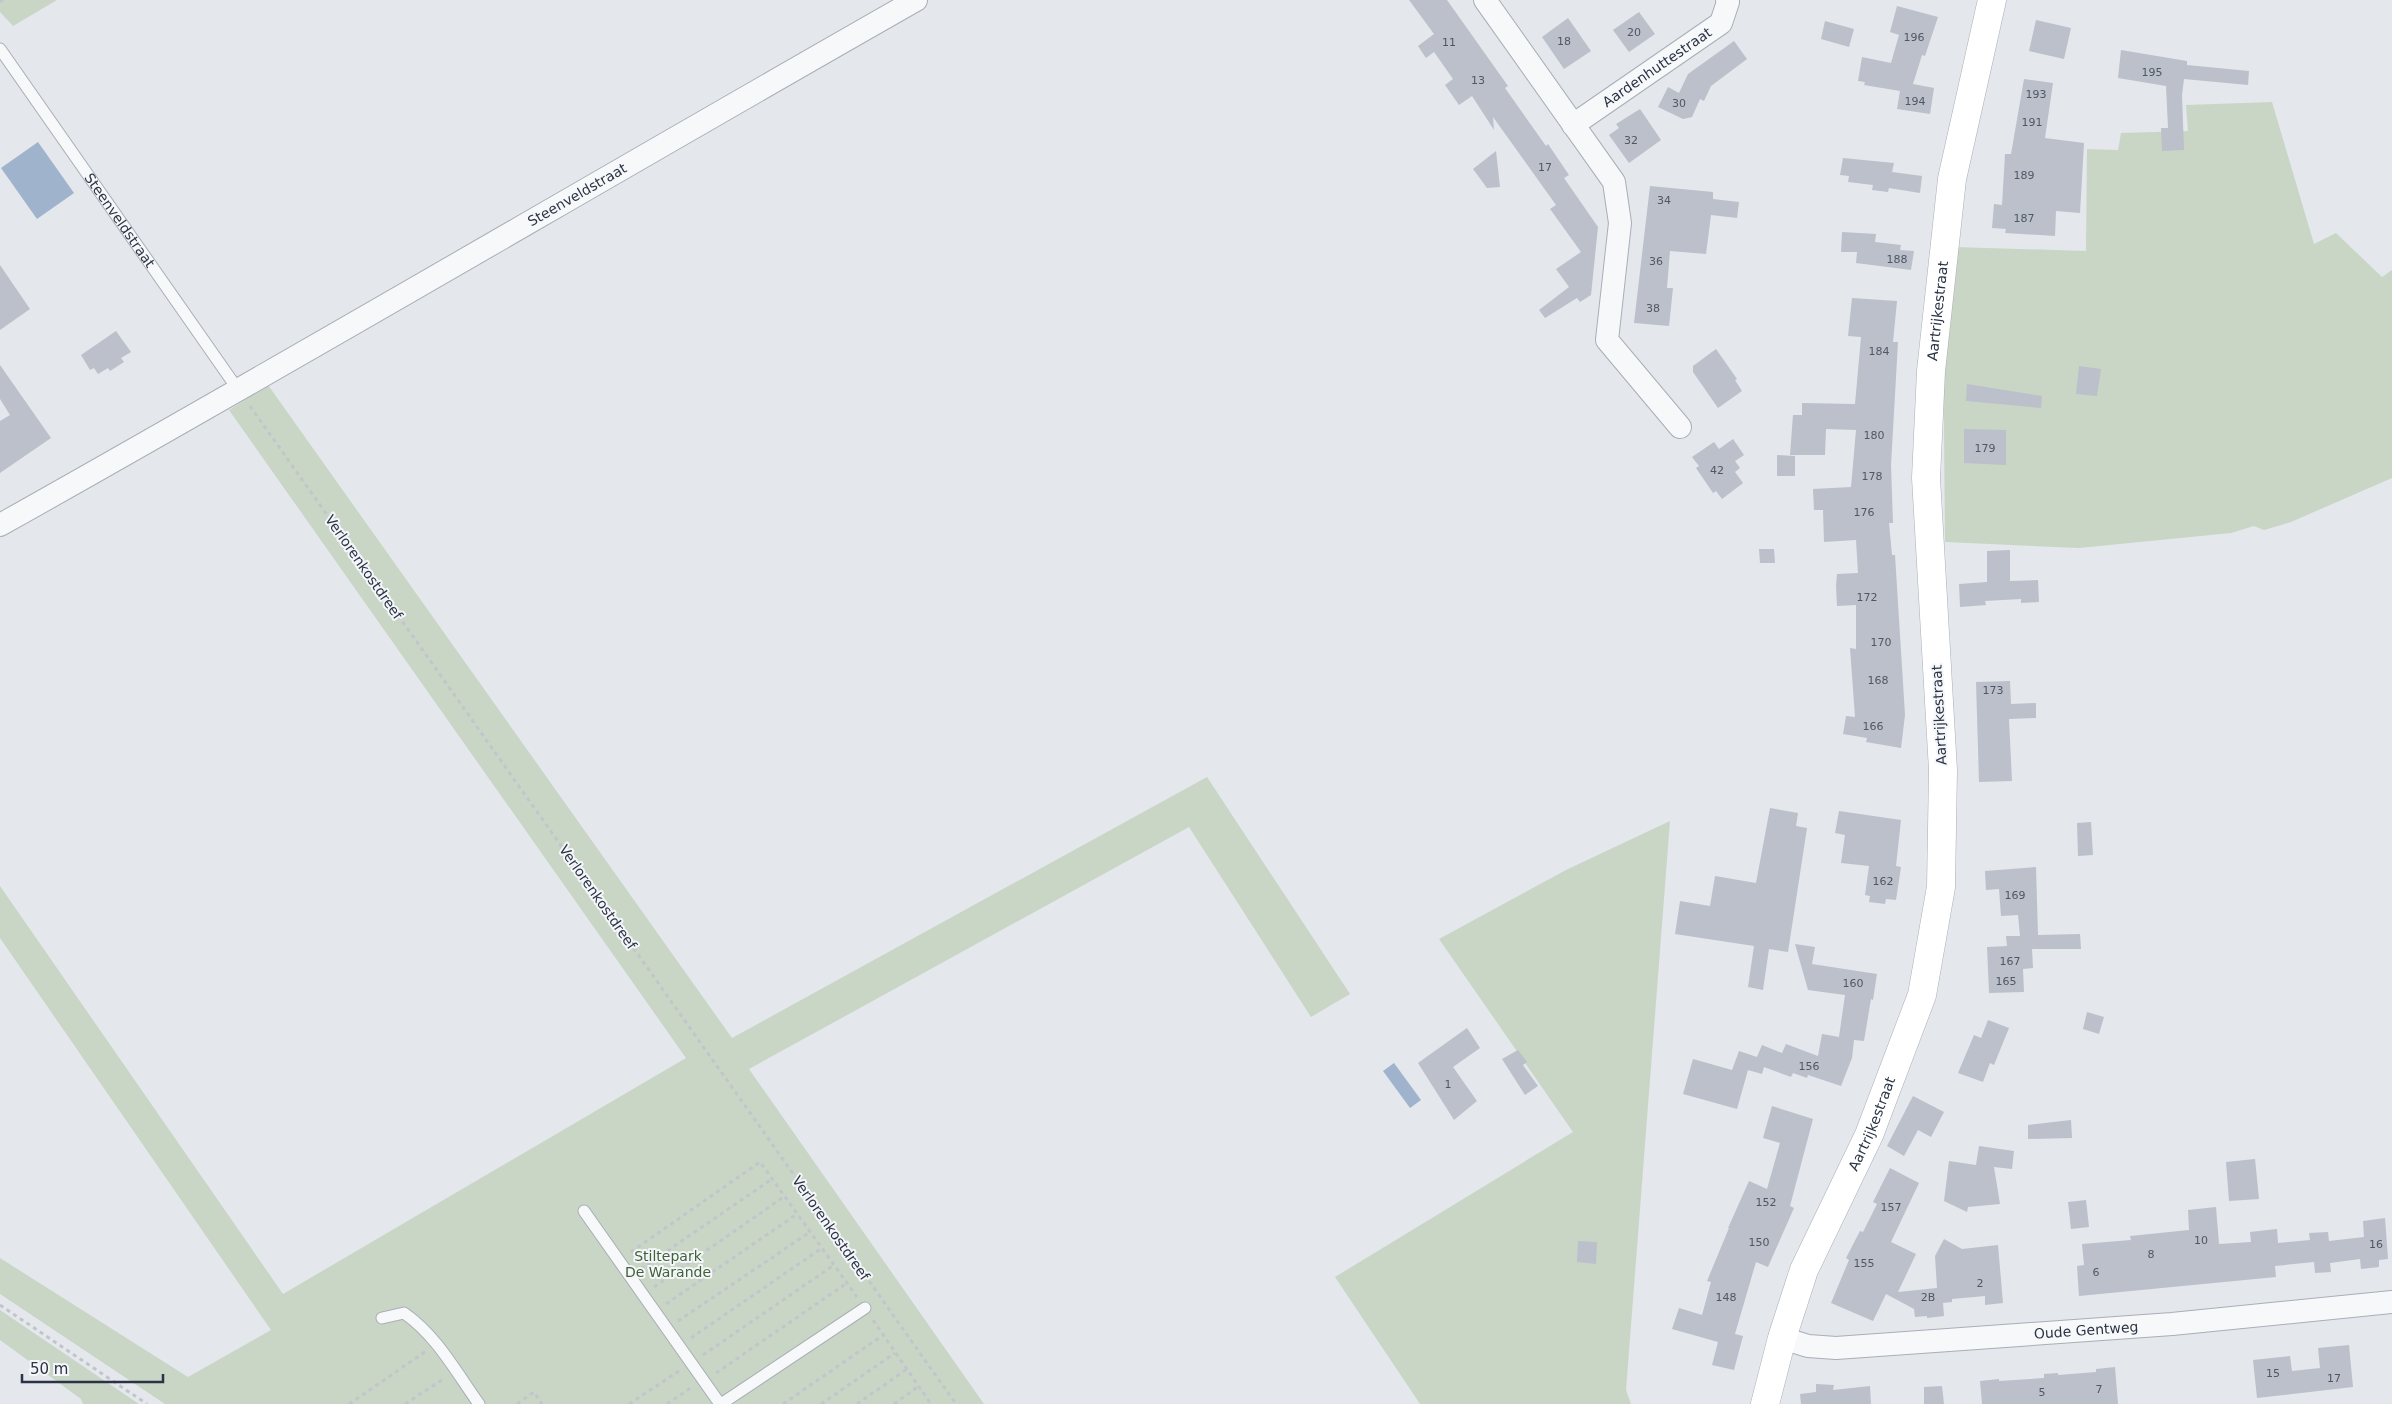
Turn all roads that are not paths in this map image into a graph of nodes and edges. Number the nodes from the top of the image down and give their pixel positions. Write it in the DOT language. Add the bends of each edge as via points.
graph roads {
  1 [pos="916,0"];
  2 [pos="1485,0"];
  3 [pos="1726,0"];
  4 [pos="1992,0"];
  5 [pos="0,48"];
  6 [pos="1573,125"];
  7 [pos="240,391"];
  8 [pos="1680,427"];
  9 [pos="0,525"];
  10 [pos="584,1211"];
  11 [pos="2392,1302"];
  12 [pos="865,1308"];
  13 [pos="382,1318"];
  14 [pos="1782,1338"];
  15 [pos="478,1404"];
  16 [pos="721,1404"];
  17 [pos="1765,1404"];
  1 -- 7 [label="street, Steenveldstraat"];
  2 -- 6 [label="street"];
  3 -- 6 [label="street, Aardenhuttestraat" via="1721,23"];
  4 -- 14 [label="street, Aartrijkestraat" via="1952,179 1931,371 1926,478 1943,770 1941,887 1922,995 1869,1135 1804,1270"];
  5 -- 7 [label="lane, Steenveldstraat"];
  6 -- 8 [label="street" via="1614,182 1620,223 1607,340"];
  7 -- 9 [label="street, Steenveldstraat"];
  10 -- 16 [label="lane"];
  11 -- 14 [label="street, Oude Gentweg" via="2172,1324 1836,1348 1808,1346"];
  12 -- 16 [label="lane"];
  13 -- 15 [label="lane" via="404,1314 418,1323 437,1344"];
  14 -- 17 [label="street, Aartrijkestraat"];
}
